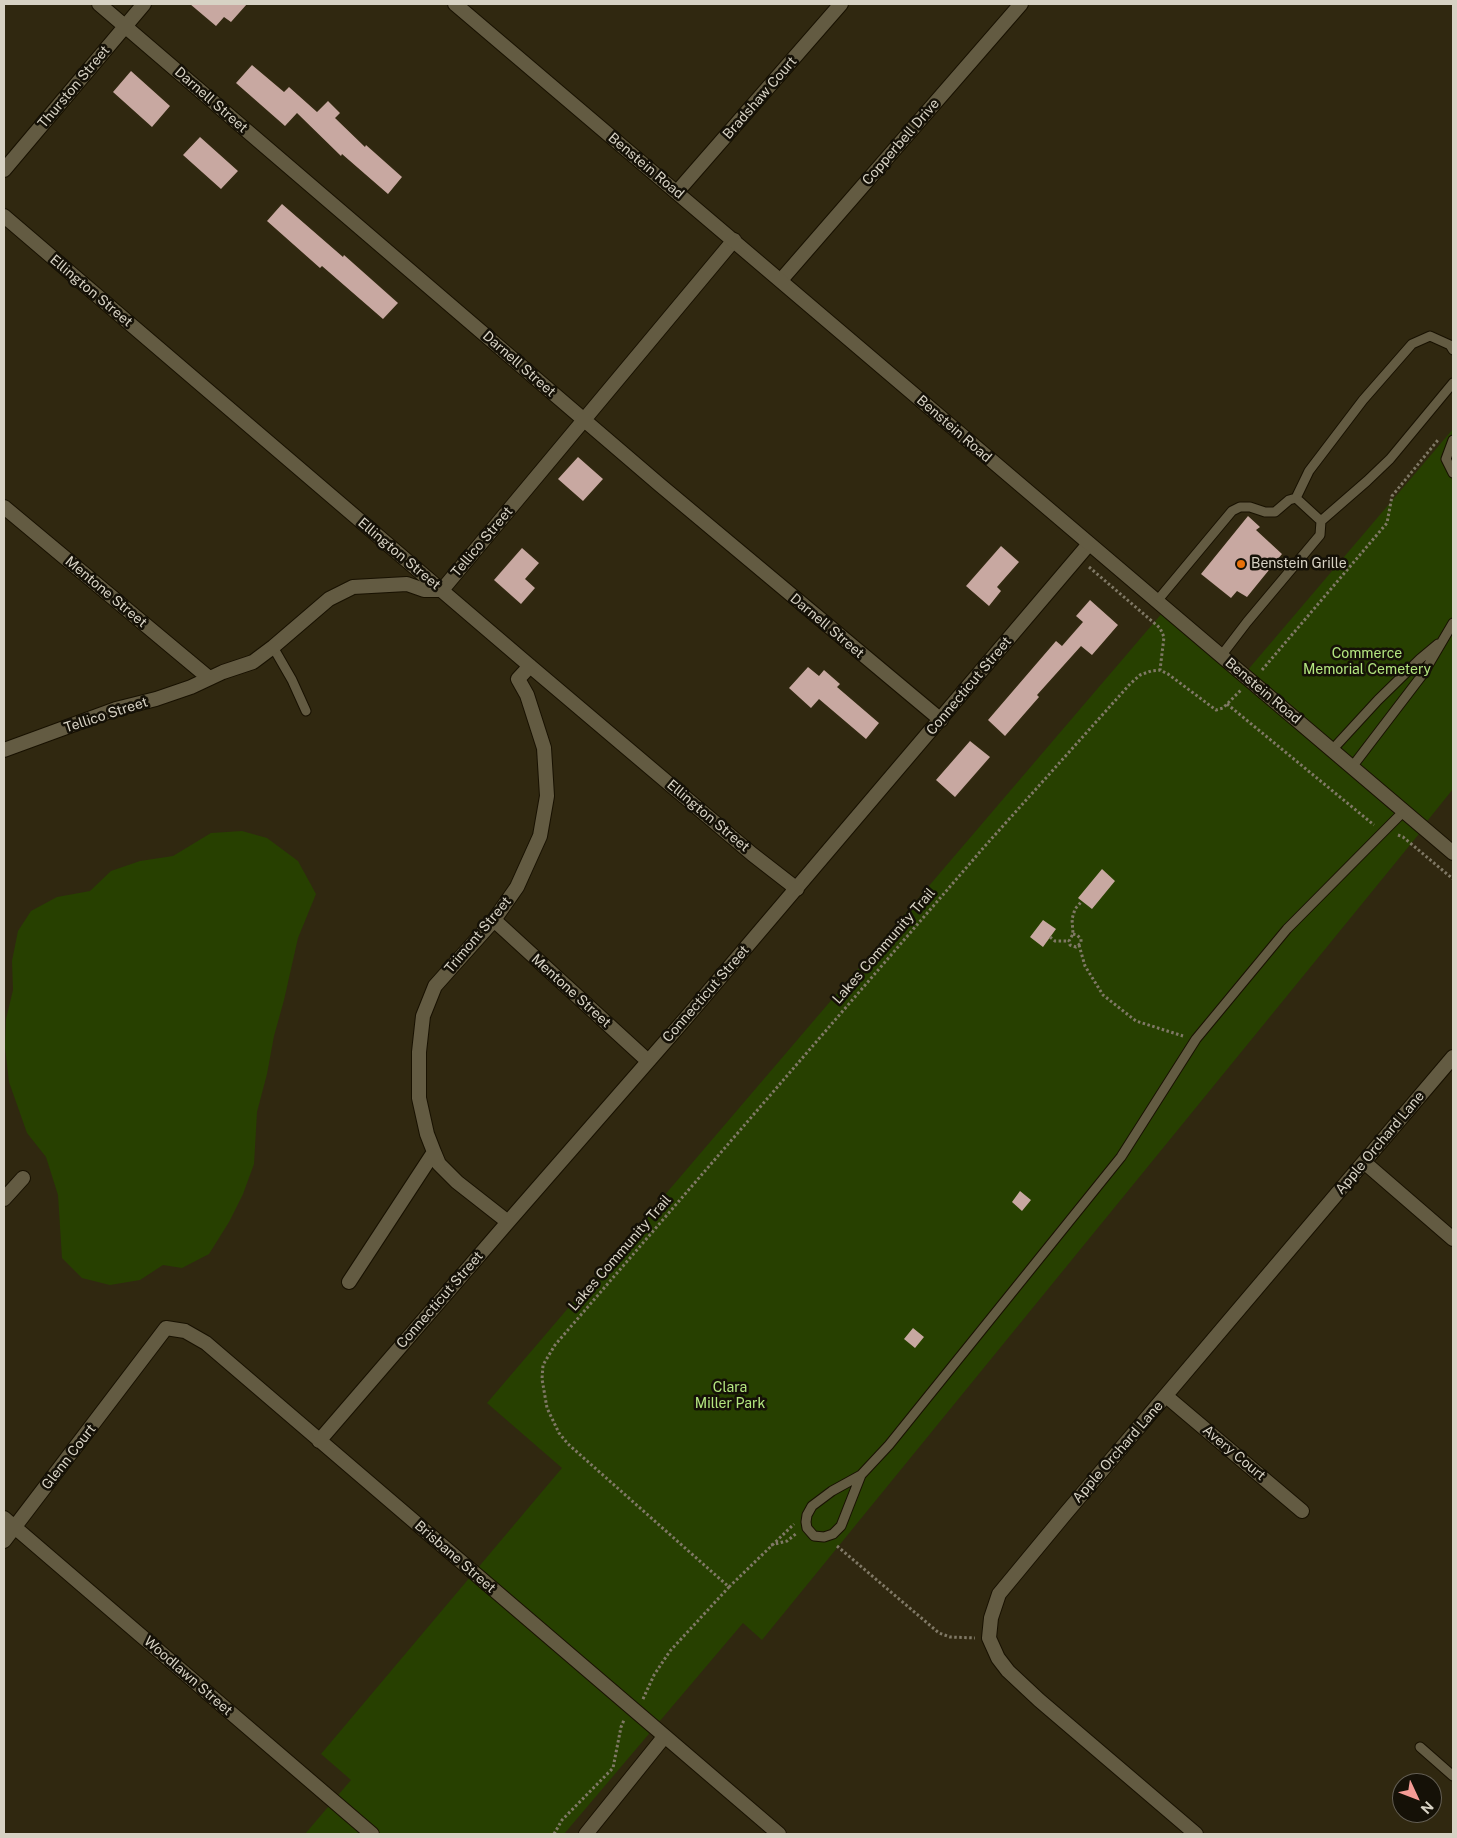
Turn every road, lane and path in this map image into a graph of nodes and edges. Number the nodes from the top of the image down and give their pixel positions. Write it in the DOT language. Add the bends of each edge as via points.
graph roads {
  1 [pos="99,4"];
  2 [pos="144,4"];
  3 [pos="455,4"];
  4 [pos="841,4"];
  5 [pos="1021,4"];
  6 [pos="125,26"];
  7 [pos="4,170"];
  8 [pos="677,192"];
  9 [pos="4,216"];
  10 [pos="734,240"];
  11 [pos="781,280"];
  12 [pos="1453,350"];
  13 [pos="1453,383"];
  14 [pos="585,420"];
  15 [pos="1441,437"];
  16 [pos="1453,440"];
  17 [pos="1453,474"];
  18 [pos="1296,498"];
  19 [pos="4,507"];
  20 [pos="1321,521"];
  21 [pos="1089,544"];
  22 [pos="1078,557"];
  23 [pos="442,590"];
  24 [pos="1157,602"];
  25 [pos="1453,623"];
  26 [pos="1442,641"];
  27 [pos="273,647"];
  28 [pos="1221,656"];
  29 [pos="530,666"];
  30 [pos="1160,670"];
  31 [pos="209,678"];
  32 [pos="1252,680"];
  33 [pos="1227,704"];
  34 [pos="306,711"];
  35 [pos="941,720"];
  36 [pos="4,750"];
  37 [pos="1332,750"];
  38 [pos="1352,768"];
  39 [pos="1404,811"];
  40 [pos="1386,829"];
  41 [pos="1453,853"];
  42 [pos="1453,879"];
  43 [pos="797,889"];
  44 [pos="1082,901"];
  45 [pos="494,920"];
  46 [pos="1073,934"];
  47 [pos="1050,937"];
  48 [pos="1069,941"];
  49 [pos="1079,944"];
  50 [pos="1196,1039"];
  51 [pos="1453,1056"];
  52 [pos="648,1061"];
  53 [pos="434,1152"];
  54 [pos="1364,1162"];
  55 [pos="23,1178"];
  56 [pos="4,1200"];
  57 [pos="508,1222"];
  58 [pos="1453,1239"];
  59 [pos="349,1282"];
  60 [pos="134,1372"];
  61 [pos="1166,1396"];
  62 [pos="319,1441"];
  63 [pos="861,1475"];
  64 [pos="1302,1511"];
  65 [pos="807,1515"];
  66 [pos="4,1518"];
  67 [pos="15,1528"];
  68 [pos="803,1536"];
  69 [pos="4,1540"];
  70 [pos="834,1544"];
  71 [pos="772,1545"];
  72 [pos="729,1587"];
  73 [pos="989,1638"];
  74 [pos="633,1710"];
  75 [pos="664,1737"];
  76 [pos="1420,1747"];
  77 [pos="1453,1776"];
  78 [pos="372,1834"];
  79 [pos="554,1834"];
  80 [pos="586,1834"];
  81 [pos="778,1834"];
  82 [pos="1196,1834"];
  1 -- 6 [label="street, Darnell Street"];
  2 -- 6 [label="street, Thurston Street"];
  3 -- 8 [label="street, Benstein Road"];
  4 -- 8 [label="street, Bradshaw Court"];
  5 -- 11 [label="street, Copperbell Drive"];
  6 -- 7 [label="street, Thurston Street"];
  6 -- 14 [label="street, Darnell Street"];
  8 -- 10 [label="street, Benstein Road"];
  9 -- 23 [label="street, Ellington Street"];
  10 -- 11 [label="street, Benstein Road"];
  10 -- 14 [label="street, Tellico Street"];
  11 -- 21 [label="street, Benstein Road"];
  12 -- 18 [label="lane" via="1450,345 1430,336 1412,344 1363,400 1309,471"];
  13 -- 20 [label="lane" via="1390,459"];
  14 -- 23 [label="street, Tellico Street"];
  14 -- 35 [label="street, Darnell Street"];
  15 -- 32 [label="path" via="1392,496 1387,523"];
  16 -- 17 [label="lane" via="1446,460"];
  18 -- 20 [label="lane"];
  18 -- 24 [label="lane" via="1275,512 1250,507 1232,511"];
  19 -- 31 [label="street, Mentone Street"];
  20 -- 28 [label="lane" via="1320,535"];
  21 -- 22 [label="street, Connecticut Street"];
  21 -- 24 [label="street, Benstein Road"];
  22 -- 30 [label="path" via="1160,628 1164,637"];
  22 -- 35 [label="street, Connecticut Street"];
  23 -- 27 [label="street, Tellico Street" via="424,590 408,584 352,587 314,610"];
  23 -- 29 [label="street, Ellington Street"];
  24 -- 28 [label="street, Benstein Road"];
  25 -- 26 [label="lane"];
  26 -- 37 [label="lane" via="1378,700"];
  26 -- 38 [label="lane" via="1423,674"];
  27 -- 31 [label="street, Tellico Street" via="253,662"];
  27 -- 34 [label="lane"];
  28 -- 32 [label="street, Benstein Road"];
  29 -- 43 [label="street, Ellington Street"];
  29 -- 45 [label="street, Trimont Street" via="518,679 527,695 544,748 547,796 540,836 529,862 518,887"];
  30 -- 33 [label="path" via="1216,710"];
  30 -- 72 [label="path, Lakes Community Trail" via="1140,675 1130,684 992,838 555,1345 543,1365 543,1392 547,1408 568,1444"];
  31 -- 36 [label="street, Tellico Street" via="156,700 116,709"];
  32 -- 33 [label="path"];
  32 -- 37 [label="street, Benstein Road"];
  33 -- 40 [label="path" via="1372,824"];
  35 -- 43 [label="street, Connecticut Street"];
  37 -- 38 [label="street, Benstein Road"];
  38 -- 39 [label="street, Benstein Road"];
  39 -- 40 [label="lane"];
  39 -- 41 [label="street, Benstein Road"];
  40 -- 42 [label="path" via="1403,837"];
  40 -- 50 [label="lane" via="1287,929"];
  43 -- 52 [label="street, Connecticut Street"];
  44 -- 46 [label="path" via="1072,919"];
  45 -- 52 [label="street, Mentone Street"];
  45 -- 53 [label="street, Trimont Street" via="435,986 423,1016 418,1052 419,1098"];
  46 -- 48 [label="path"];
  46 -- 49 [label="path" via="1080,937"];
  47 -- 48 [label="path"];
  48 -- 49 [label="path" via="1072,946"];
  49 -- 50 [label="path" via="1085,966 1104,995 1136,1021"];
  50 -- 63 [label="lane" via="1121,1158 889,1445"];
  51 -- 54 [label="street, Apple Orchard Lane"];
  52 -- 57 [label="street, Connecticut Street"];
  53 -- 57 [label="street, Trimont Street" via="439,1164 457,1182"];
  53 -- 59 [label="street"];
  54 -- 58 [label="street"];
  54 -- 61 [label="street, Apple Orchard Lane"];
  55 -- 56 [label="street"];
  57 -- 62 [label="street, Connecticut Street"];
  60 -- 62 [label="street, Brisbane Street" via="166,1328 184,1330 206,1343"];
  60 -- 67 [label="street, Glenn Court"];
  61 -- 64 [label="street, Avery Court"];
  61 -- 73 [label="street, Apple Orchard Lane" via="999,1594"];
  62 -- 74 [label="street, Brisbane Street"];
  63 -- 65 [label="lane" via="832,1491 812,1506"];
  63 -- 65 [label="lane" via="841,1526 832,1534 814,1536 807,1528"];
  65 -- 71 [label="path"];
  66 -- 67 [label="street, Woodlawn Street"];
  67 -- 69 [label="street, Glenn Court"];
  67 -- 78 [label="street, Woodlawn Street"];
  68 -- 71 [label="path" via="800,1531 787,1541"];
  70 -- 73 [label="path" via="939,1633 950,1637"];
  71 -- 72 [label="path"];
  72 -- 74 [label="path" via="670,1651 654,1675 641,1704"];
  73 -- 82 [label="street" via="998,1658 1020,1683"];
  74 -- 75 [label="street, Brisbane Street"];
  74 -- 79 [label="path" via="621,1727 613,1768 562,1820"];
  75 -- 80 [label="street"];
  75 -- 81 [label="street, Brisbane Street"];
  76 -- 77 [label="lane"];
}
